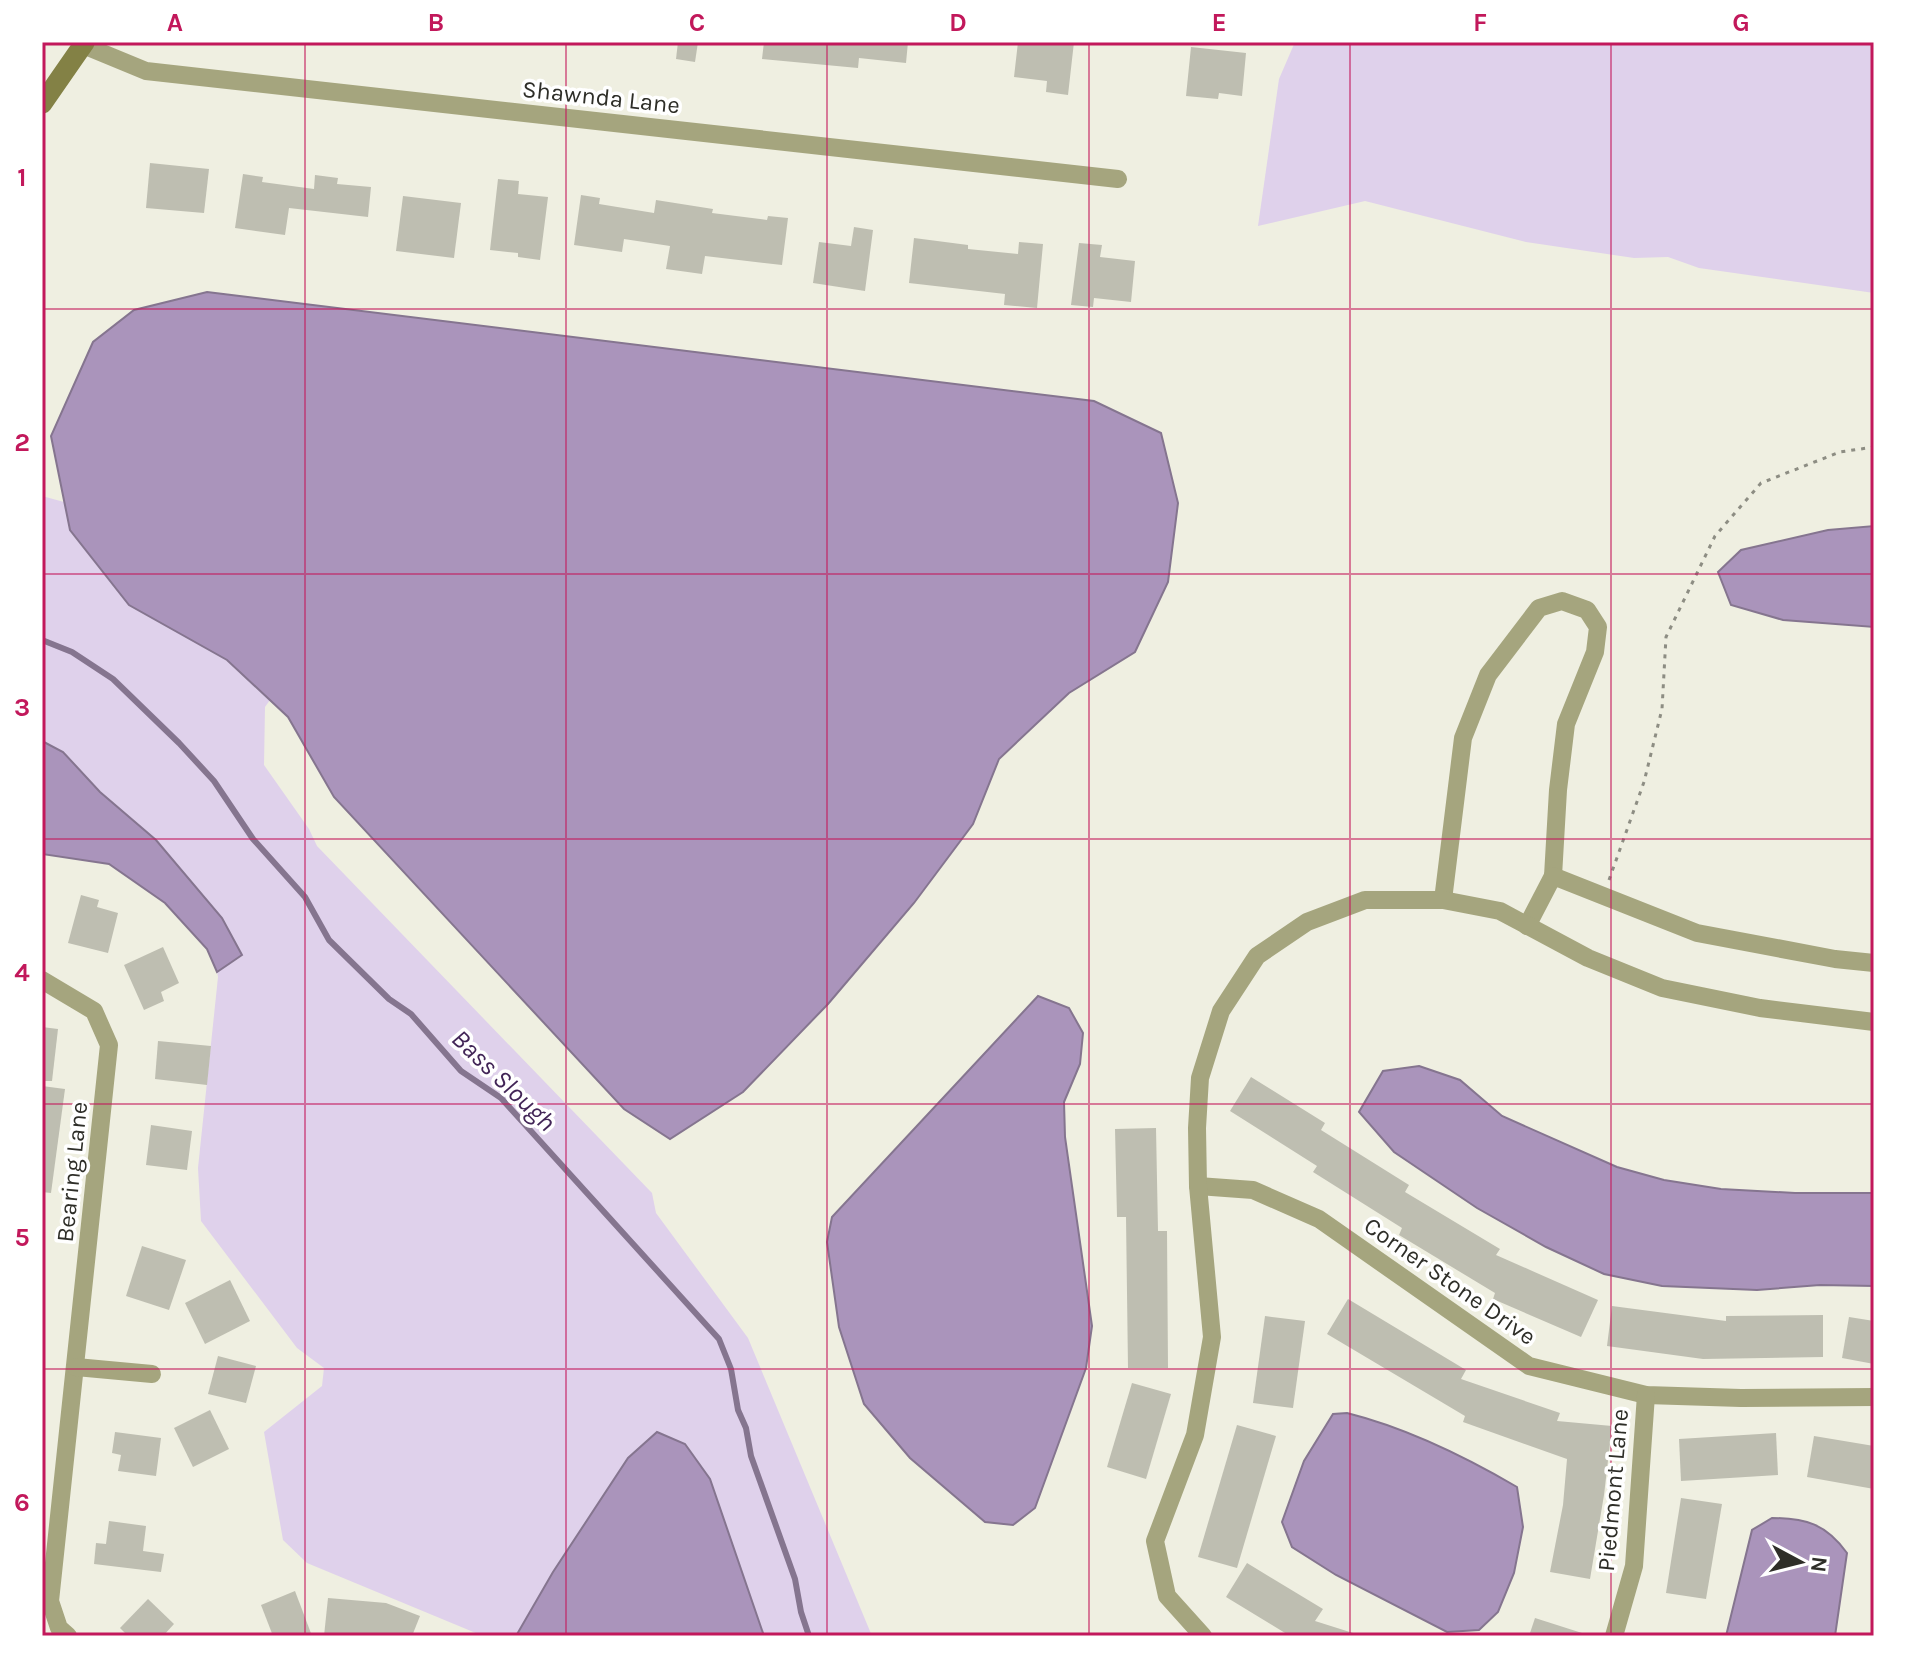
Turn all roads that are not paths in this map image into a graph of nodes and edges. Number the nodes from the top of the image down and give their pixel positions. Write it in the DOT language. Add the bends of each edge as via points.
graph roads {
  1 [pos="84,44"];
  2 [pos="42,104"];
  3 [pos="1118,179"];
  4 [pos="1553,876"];
  5 [pos="1443,900"];
  6 [pos="1527,926"];
  7 [pos="1874,963"];
  8 [pos="42,980"];
  9 [pos="1874,1022"];
  10 [pos="1198,1186"];
  11 [pos="76,1367"];
  12 [pos="152,1374"];
  13 [pos="1646,1395"];
  14 [pos="1874,1397"];
  15 [pos="68,1636"];
  16 [pos="1203,1636"];
  17 [pos="1614,1636"];
  1 -- 2 [label="main road"];
  1 -- 3 [label="street, Shawnda Lane" via="146,71"];
  4 -- 5 [label="street" via="1566,724 1595,652 1598,627 1587,610 1562,601 1539,608 1488,675 1463,738"];
  4 -- 6 [label="street"];
  4 -- 7 [label="street" via="1697,933"];
  5 -- 6 [label="street" via="1500,911"];
  5 -- 10 [label="street" via="1365,900 1307,922 1257,956 1221,1011 1200,1078"];
  6 -- 9 [label="street" via="1662,988 1760,1008"];
  8 -- 11 [label="street, Bearing Lane" via="94,1011 109,1045"];
  10 -- 13 [label="street, Corner Stone Drive" via="1253,1190 1319,1219 1529,1366"];
  10 -- 16 [label="street" via="1212,1337 1195,1435 1155,1541 1167,1596"];
  11 -- 12 [label="street"];
  11 -- 15 [label="street, Bearing Lane" via="50,1601 59,1628"];
  13 -- 14 [label="street, Corner Stone Drive"];
  13 -- 17 [label="street, Piedmont Lane" via="1634,1566"];
}
